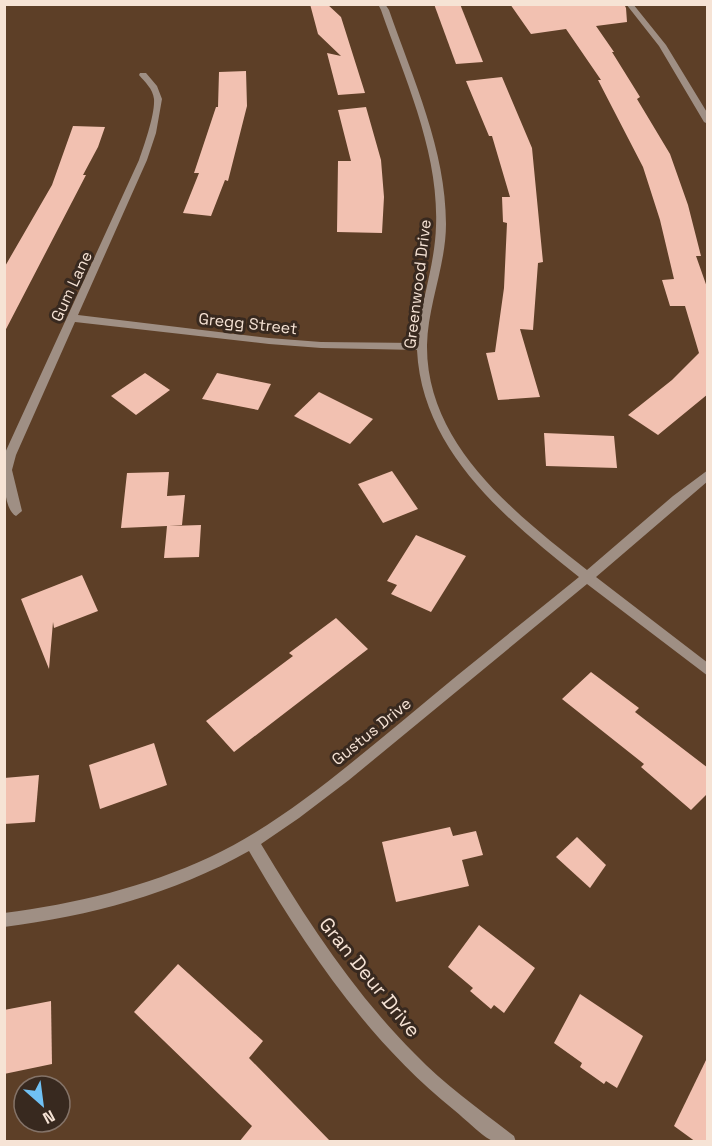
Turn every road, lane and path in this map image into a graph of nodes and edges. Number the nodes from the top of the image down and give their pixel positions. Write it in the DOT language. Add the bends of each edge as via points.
graph roads {
  1 [pos="381,4"];
  2 [pos="629,4"];
  3 [pos="143,75"];
  4 [pos="708,122"];
  5 [pos="73,318"];
  6 [pos="422,347"];
  7 [pos="708,474"];
  8 [pos="16,511"];
  9 [pos="587,577"];
  10 [pos="708,671"];
  11 [pos="251,841"];
  12 [pos="4,920"];
  13 [pos="508,1142"];
  1 -- 6 [label="street, Greenwood Drive" via="434,153 440,182 439,249"];
  2 -- 4 [label="street" via="662,45"];
  3 -- 5 [label="street, Gum Lane" via="158,99 152,133"];
  5 -- 6 [label="street, Gregg Street" via="268,341"];
  5 -- 8 [label="street, Gum Lane" via="10,455 6,470"];
  6 -- 9 [label="street, Greenwood Drive" via="430,397 462,460 490,495"];
  7 -- 9 [label="street, Gustus Drive"];
  9 -- 10 [label="street, Greenwood Drive"];
  9 -- 11 [label="street, Gustus Drive" via="385,743"];
  11 -- 12 [label="street, Gustus Drive" via="185,875 113,901 52,915"];
  11 -- 13 [label="street, Gran Deur Drive" via="307,934 363,1008 438,1087"];
}
